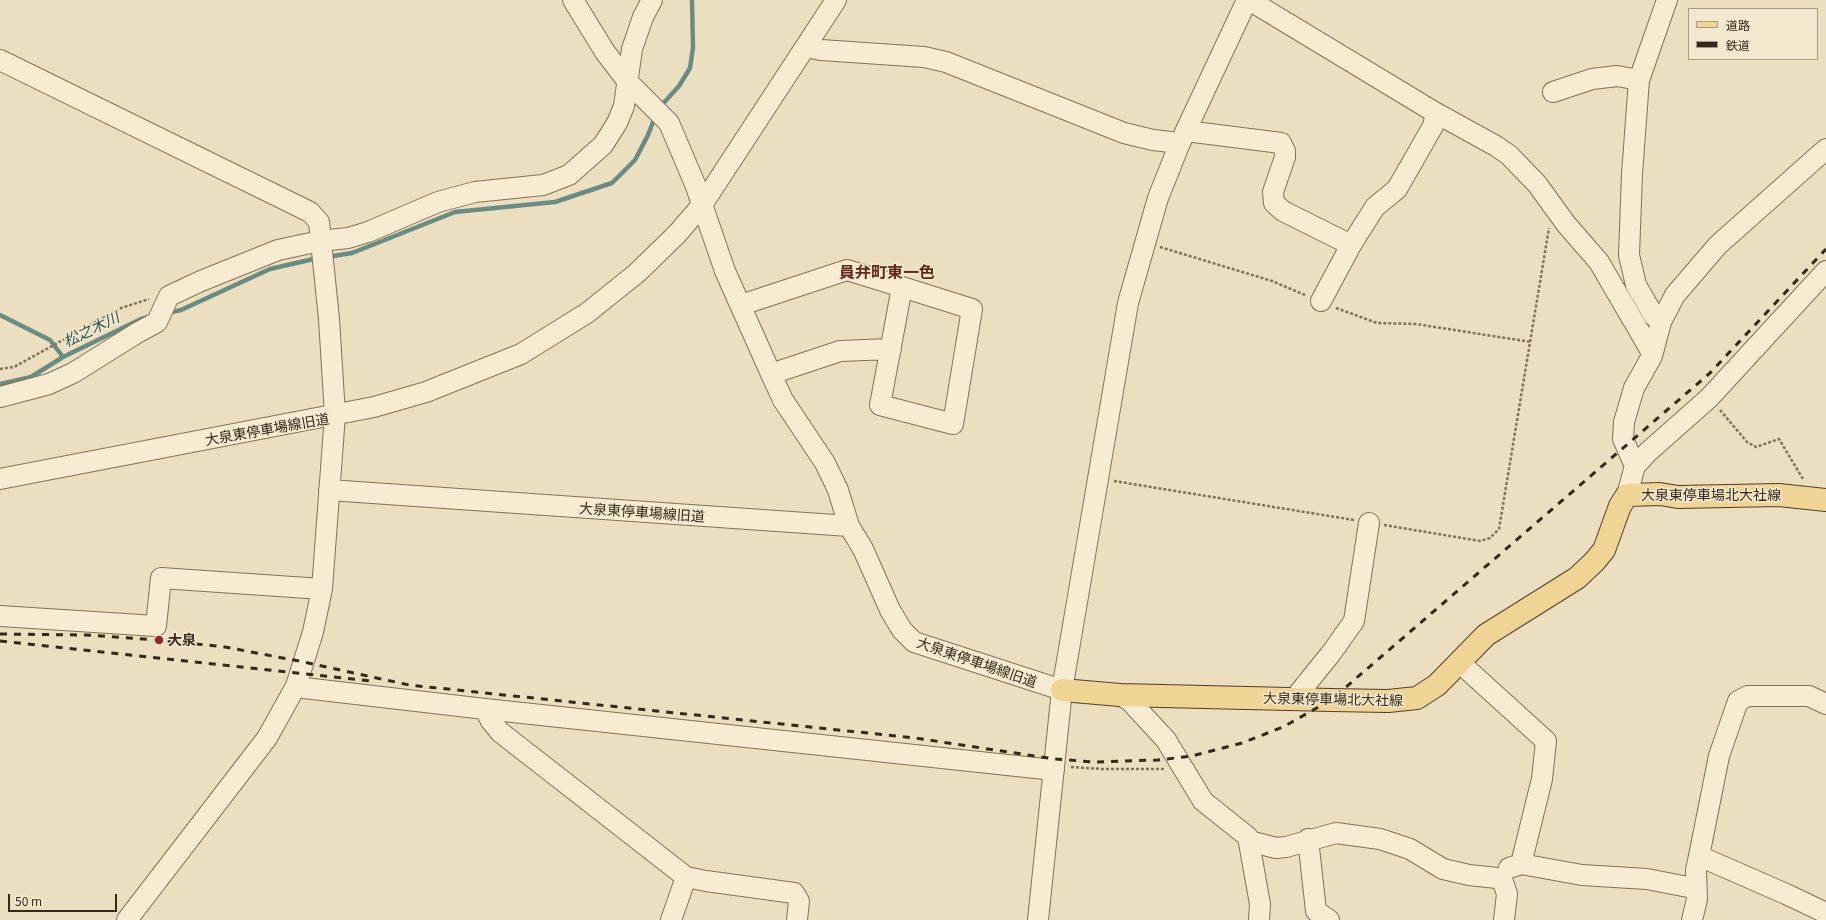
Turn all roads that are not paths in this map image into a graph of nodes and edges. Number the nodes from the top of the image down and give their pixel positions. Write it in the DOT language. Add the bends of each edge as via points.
graph roads {
  1 [pos="573,0"];
  2 [pos="652,0"];
  3 [pos="836,0"];
  4 [pos="1248,0"];
  5 [pos="1667,0"];
  6 [pos="806,46"];
  7 [pos="0,60"];
  8 [pos="1639,80"];
  9 [pos="628,82"];
  10 [pos="1553,92"];
  11 [pos="1436,113"];
  12 [pos="1183,137"];
  13 [pos="1826,149"];
  14 [pos="702,205"];
  15 [pos="320,244"];
  16 [pos="1351,245"];
  17 [pos="1826,271"];
  18 [pos="902,287"];
  19 [pos="1321,301"];
  20 [pos="741,305"];
  21 [pos="1661,322"];
  22 [pos="890,349"];
  23 [pos="1652,353"];
  24 [pos="771,374"];
  25 [pos="0,397"];
  26 [pos="334,415"];
  27 [pos="1634,466"];
  28 [pos="0,478"];
  29 [pos="329,490"];
  30 [pos="1627,495"];
  31 [pos="1817,499"];
  32 [pos="1369,523"];
  33 [pos="849,526"];
  34 [pos="322,589"];
  35 [pos="0,616"];
  36 [pos="1459,662"];
  37 [pos="296,686"];
  38 [pos="1062,690"];
  39 [pos="1120,694"];
  40 [pos="1295,698"];
  41 [pos="1826,704"];
  42 [pos="484,709"];
  43 [pos="1054,768"];
  44 [pos="1308,839"];
  45 [pos="1249,841"];
  46 [pos="1699,856"];
  47 [pos="1521,864"];
  48 [pos="686,877"];
  49 [pos="1503,882"];
  50 [pos="1696,886"];
  51 [pos="1826,913"];
  52 [pos="127,920"];
  53 [pos="671,920"];
  54 [pos="797,920"];
  55 [pos="1038,920"];
  56 [pos="1258,920"];
  57 [pos="1330,920"];
  58 [pos="1504,920"];
  59 [pos="1692,920"];
  1 -- 9 [label="street" via="605,52"];
  2 -- 9 [label="street" via="642,17 632,50"];
  3 -- 6 [label="street"];
  4 -- 11 [label="street"];
  4 -- 12 [label="street"];
  5 -- 8 [label="street"];
  6 -- 12 [label="street" via="821,50 924,57 946,62 1124,132 1153,140"];
  6 -- 14 [label="street"];
  7 -- 15 [label="street" via="310,212 319,222"];
  8 -- 10 [label="street" via="1617,76 1592,79"];
  8 -- 21 [label="street" via="1629,255 1636,285 1654,316"];
  9 -- 14 [label="street" via="669,123"];
  9 -- 15 [label="street" via="624,106 617,123 603,145 569,175 542,185 475,192 438,202 368,232"];
  11 -- 16 [label="street" via="1433,126 1397,189 1376,207"];
  11 -- 23 [label="street" via="1496,146 1520,164 1599,262"];
  12 -- 16 [label="street" via="1281,143 1285,156 1273,192 1274,203 1283,211"];
  12 -- 38 [label="street" via="1158,198 1128,303"];
  13 -- 21 [label="street" via="1718,245 1674,295"];
  14 -- 20 [label="street" via="725,271"];
  14 -- 26 [label="street" via="677,234 631,278 587,313 521,354 426,392"];
  15 -- 25 [label="street" via="278,250 201,281 165,305 157,322 73,373 49,384"];
  15 -- 26 [label="street" via="329,319"];
  16 -- 19 [label="street"];
  17 -- 27 [label="street" via="1709,398"];
  18 -- 20 [label="street" via="847,270"];
  18 -- 22 [label="street"];
  18 -- 22 [label="street" via="972,309 953,424 880,405"];
  20 -- 24 [label="street"];
  21 -- 23 [label="street"];
  22 -- 24 [label="street" via="840,351"];
  23 -- 27 [label="street" via="1634,388 1624,422 1623,439"];
  24 -- 33 [label="street" via="784,400 825,463 838,490"];
  26 -- 28 [label="street, 大泉東停車場線旧道"];
  26 -- 29 [label="street, 大泉東停車場線旧道"];
  27 -- 30 [label="street"];
  29 -- 33 [label="street, 大泉東停車場線旧道"];
  29 -- 34 [label="street"];
  30 -- 31 [label="main road, 大泉東停車場北大社線" via="1779,495"];
  30 -- 36 [label="main road, 大泉東停車場北大社線" via="1620,506 1604,550 1594,562 1577,578 1486,635"];
  32 -- 40 [label="street" via="1354,621"];
  33 -- 38 [label="street, 大泉東停車場線旧道" via="863,549 895,620 909,639"];
  34 -- 35 [label="street" via="161,578 156,626"];
  34 -- 37 [label="street" via="313,632"];
  36 -- 40 [label="main road, 大泉東停車場北大社線" via="1438,685 1417,698 1408,700"];
  36 -- 47 [label="street" via="1546,741 1542,779"];
  37 -- 42 [label="street"];
  37 -- 52 [label="street" via="267,738"];
  38 -- 39 [label="main road, 大泉東停車場北大社線"];
  38 -- 43 [label="street"];
  39 -- 40 [label="main road, 大泉東停車場北大社線"];
  39 -- 45 [label="street" via="1130,701 1166,740 1203,801 1242,831"];
  41 -- 46 [label="street" via="1809,696 1748,696 1738,701 1719,756"];
  42 -- 43 [label="street"];
  42 -- 48 [label="street" via="500,732"];
  43 -- 55 [label="street"];
  44 -- 45 [label="street" via="1276,848"];
  44 -- 49 [label="street" via="1336,833 1380,838 1410,849 1443,869 1497,878"];
  44 -- 57 [label="street" via="1316,911"];
  45 -- 56 [label="street" via="1260,904"];
  46 -- 50 [label="street"];
  46 -- 51 [label="street"];
  47 -- 49 [label="street" via="1509,867"];
  47 -- 50 [label="street" via="1582,875"];
  48 -- 53 [label="street"];
  48 -- 54 [label="street" via="794,893 799,900"];
  49 -- 58 [label="street" via="1507,894"];
  50 -- 59 [label="street" via="1697,899"];
}
